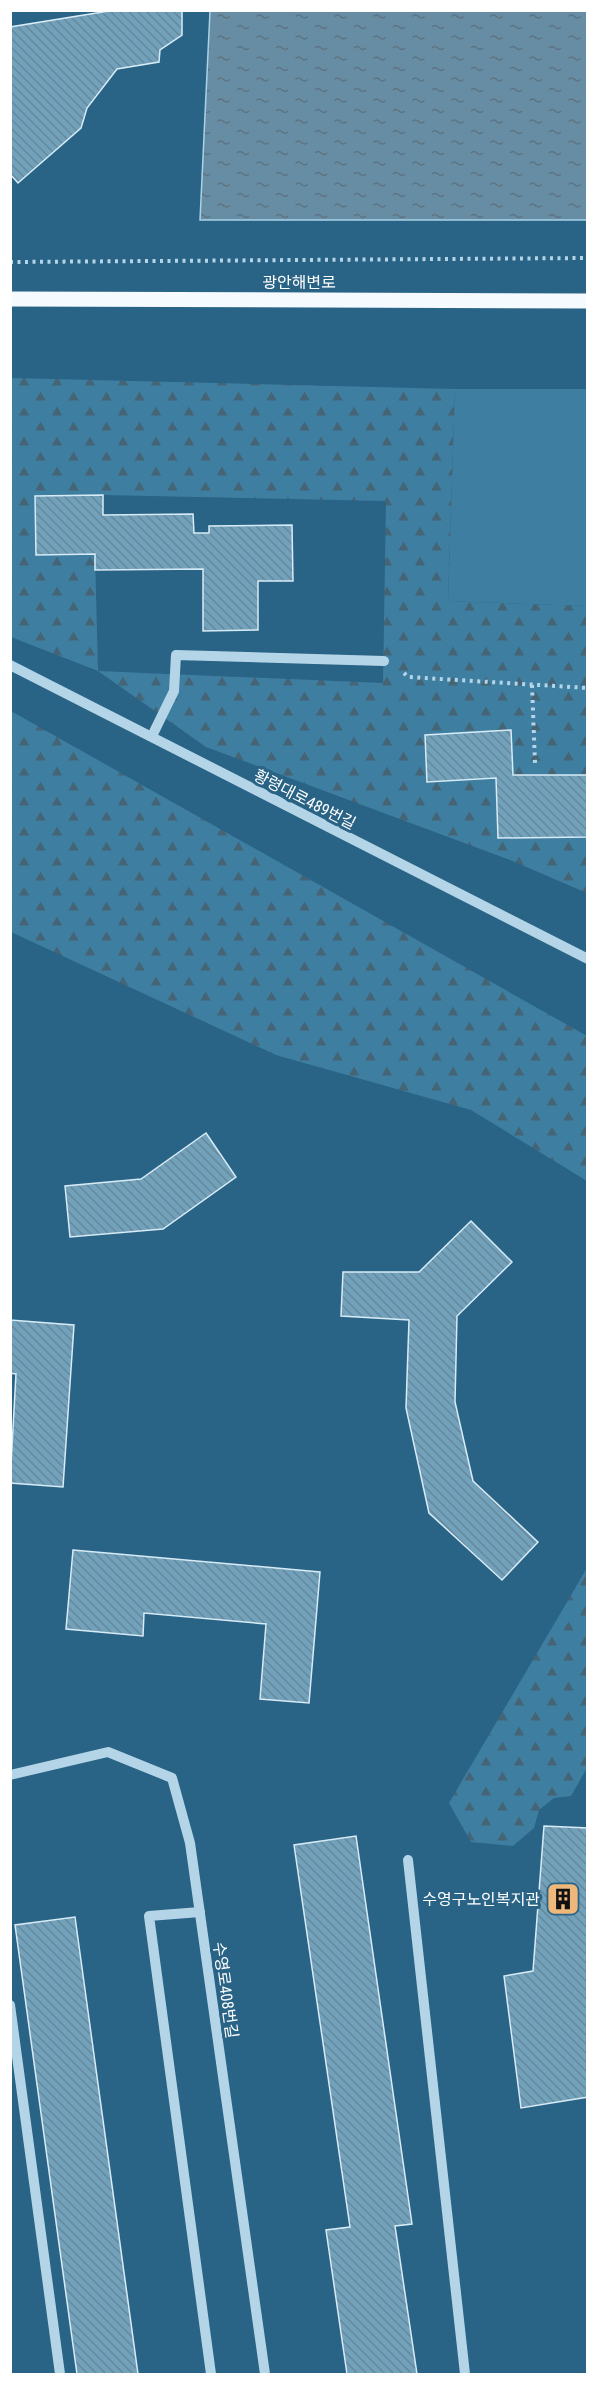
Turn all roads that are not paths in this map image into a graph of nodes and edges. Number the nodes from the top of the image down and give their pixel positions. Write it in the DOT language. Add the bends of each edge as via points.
graph roads {
  1 [pos="10,299"];
  2 [pos="588,301"];
  3 [pos="384,661"];
  4 [pos="10,665"];
  5 [pos="152,736"];
  6 [pos="588,959"];
  7 [pos="10,1775"];
  8 [pos="408,1860"];
  9 [pos="200,1912"];
  10 [pos="10,2005"];
  11 [pos="60,2374"];
  12 [pos="211,2374"];
  13 [pos="265,2374"];
  14 [pos="465,2374"];
  1 -- 2 [label="main road, 광안해변로"];
  3 -- 5 [label="street" via="176,655 174,691"];
  4 -- 5 [label="street, 황령대로489번길"];
  5 -- 6 [label="street, 황령대로489번길"];
  7 -- 9 [label="street, 수영로408번길" via="108,1752 172,1778 190,1843"];
  8 -- 14 [label="street"];
  9 -- 12 [label="street" via="149,1916"];
  9 -- 13 [label="street, 수영로408번길"];
  10 -- 11 [label="street"];
}
